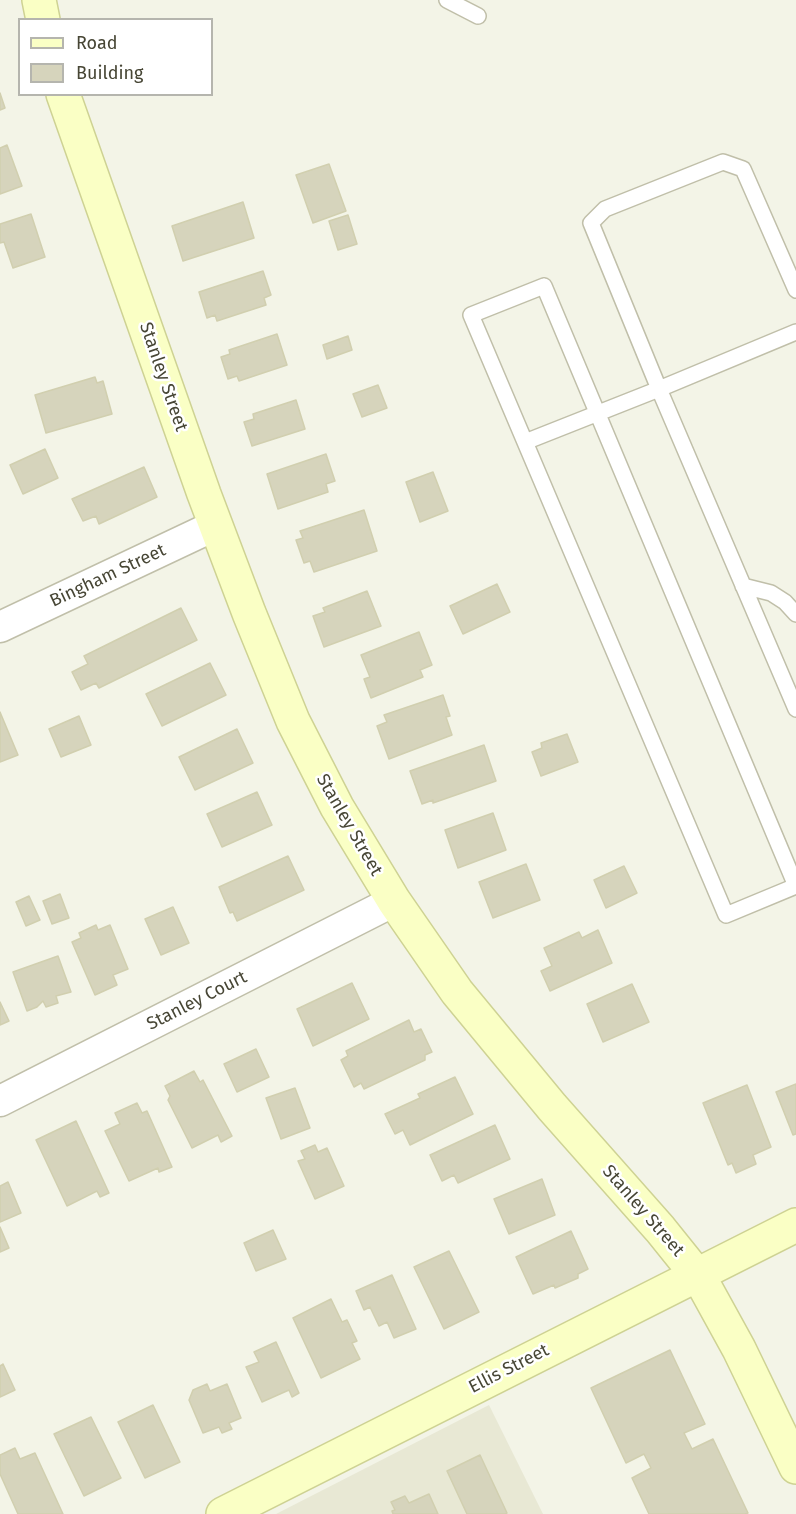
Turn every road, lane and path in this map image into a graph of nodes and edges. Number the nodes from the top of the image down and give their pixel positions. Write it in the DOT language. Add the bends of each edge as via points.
graph roads {
  1 [pos="39,0"];
  2 [pos="447,0"];
  3 [pos="478,16"];
  4 [pos="43,18"];
  5 [pos="64,96"];
  6 [pos="796,290"];
  7 [pos="796,332"];
  8 [pos="659,389"];
  9 [pos="598,414"];
  10 [pos="525,442"];
  11 [pos="216,525"];
  12 [pos="743,586"];
  13 [pos="796,614"];
  14 [pos="0,627"];
  15 [pos="792,688"];
  16 [pos="796,709"];
  17 [pos="796,886"];
  18 [pos="394,901"];
  19 [pos="0,1101"];
  20 [pos="796,1225"];
  21 [pos="696,1275"];
  22 [pos="796,1467"];
  23 [pos="223,1514"];
  1 -- 4 [label="main road"];
  2 -- 3 [label="lane"];
  5 -- 11 [label="main road, Stanley Street"];
  6 -- 8 [label="lane" via="743,169 723,162 604,209 591,223"];
  7 -- 8 [label="lane"];
  8 -- 9 [label="lane"];
  8 -- 12 [label="lane"];
  9 -- 10 [label="lane"];
  9 -- 10 [label="lane" via="544,286 471,315"];
  9 -- 17 [label="lane"];
  10 -- 17 [label="lane" via="726,915"];
  11 -- 14 [label="street, Bingham Street"];
  11 -- 18 [label="main road, Stanley Street" via="293,721 337,807"];
  12 -- 13 [label="lane" via="771,593"];
  12 -- 15 [label="lane"];
  15 -- 16 [label="lane"];
  18 -- 19 [label="street, Stanley Court"];
  18 -- 21 [label="main road, Stanley Street" via="494,1039"];
  20 -- 21 [label="main road, Ellis Street"];
  21 -- 22 [label="main road, Stanley Street" via="739,1349"];
  21 -- 23 [label="main road, Ellis Street"];
}
